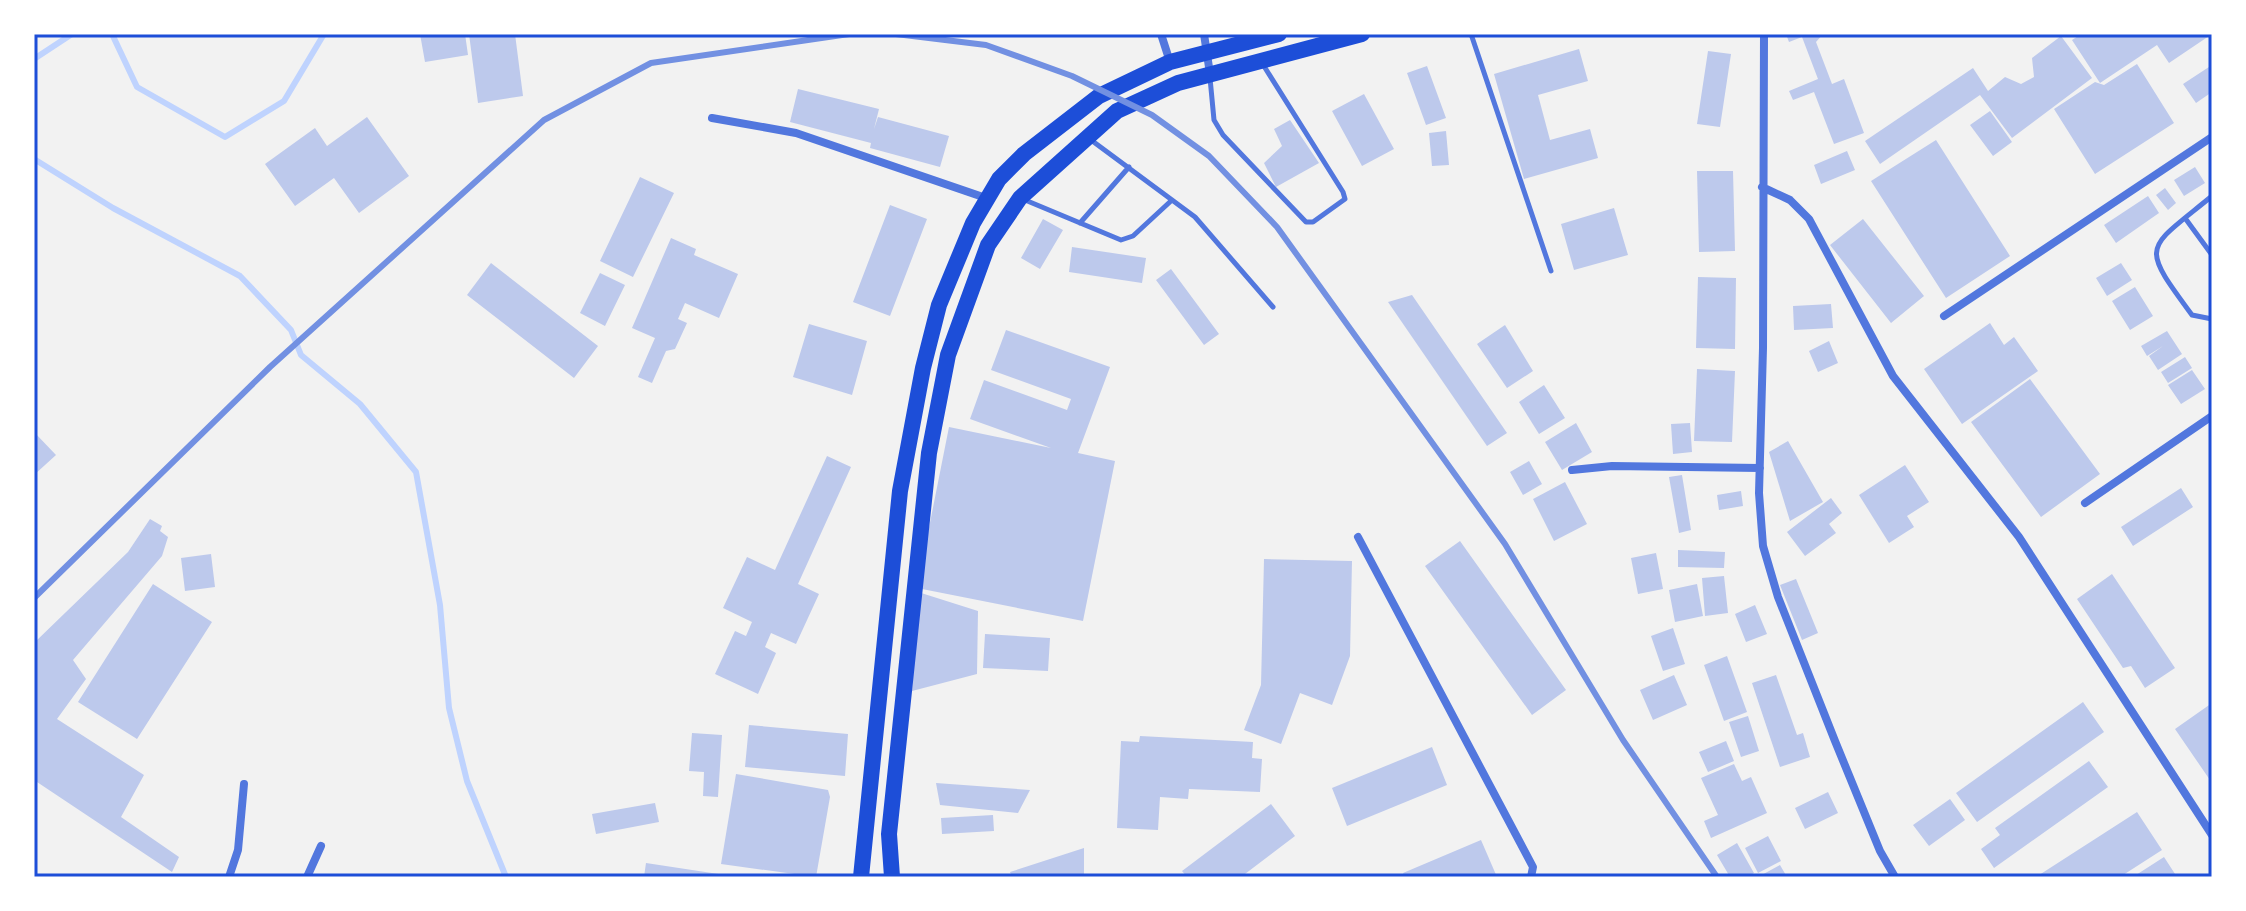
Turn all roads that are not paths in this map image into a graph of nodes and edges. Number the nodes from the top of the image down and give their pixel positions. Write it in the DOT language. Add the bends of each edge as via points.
graph roads {
  1 [pos="1161,34"];
  2 [pos="1204,34"];
  3 [pos="1279,34"];
  4 [pos="1362,34"];
  5 [pos="1471,34"];
  6 [pos="1764,34"];
  7 [pos="1207,52"];
  8 [pos="1259,59"];
  9 [pos="1170,62"];
  10 [pos="1210,74"];
  11 [pos="712,118"];
  12 [pos="1087,137"];
  13 [pos="2212,137"];
  14 [pos="1129,167"];
  15 [pos="1762,187"];
  16 [pos="2212,196"];
  17 [pos="986,198"];
  18 [pos="1020,198"];
  19 [pos="1172,200"];
  20 [pos="2185,218"];
  21 [pos="1080,223"];
  22 [pos="2212,255"];
  23 [pos="1551,271"];
  24 [pos="1273,307"];
  25 [pos="1944,316"];
  26 [pos="2212,319"];
  27 [pos="2212,416"];
  28 [pos="1760,468"];
  29 [pos="1572,470"];
  30 [pos="2085,503"];
  31 [pos="1358,537"];
  32 [pos="244,784"];
  33 [pos="2212,835"];
  34 [pos="321,846"];
  35 [pos="229,877"];
  36 [pos="307,877"];
  37 [pos="861,877"];
  38 [pos="892,877"];
  39 [pos="1531,877"];
  40 [pos="1895,877"];
  1 -- 9 [label="street"];
  2 -- 7 [label="street"];
  3 -- 7 [label="main road"];
  4 -- 8 [label="main road"];
  5 -- 23 [label="lane"];
  6 -- 15 [label="street"];
  7 -- 9 [label="main road"];
  7 -- 10 [label="street"];
  8 -- 10 [label="main road"];
  8 -- 10 [label="lane" via="1343,192 1345,199 1313,222 1306,222 1223,135 1214,120"];
  9 -- 17 [label="main road" via="1099,96 1024,154"];
  10 -- 12 [label="main road" via="1117,111"];
  11 -- 17 [label="street" via="796,133"];
  12 -- 14 [label="lane"];
  12 -- 18 [label="main road"];
  13 -- 25 [label="street"];
  14 -- 19 [label="lane"];
  14 -- 21 [label="lane"];
  15 -- 28 [label="street"];
  15 -- 33 [label="street" via="1790,200 1809,219 1893,376 2019,537"];
  16 -- 20 [label="lane"];
  17 -- 37 [label="main road" via="939,305 900,491"];
  18 -- 21 [label="lane"];
  18 -- 38 [label="main road" via="988,245 948,355 932,439 895,761 889,834"];
  19 -- 21 [label="lane" via="1128,239"];
  19 -- 24 [label="lane" via="1212,234"];
  20 -- 22 [label="lane"];
  20 -- 26 [label="lane" via="2162,237 2155,250 2157,267 2192,315"];
  27 -- 30 [label="street"];
  28 -- 29 [label="street"];
  28 -- 40 [label="street" via="1763,546 1778,597"];
  31 -- 39 [label="street" via="1533,867"];
  32 -- 35 [label="street" via="238,850"];
  34 -- 36 [label="street"];
}
